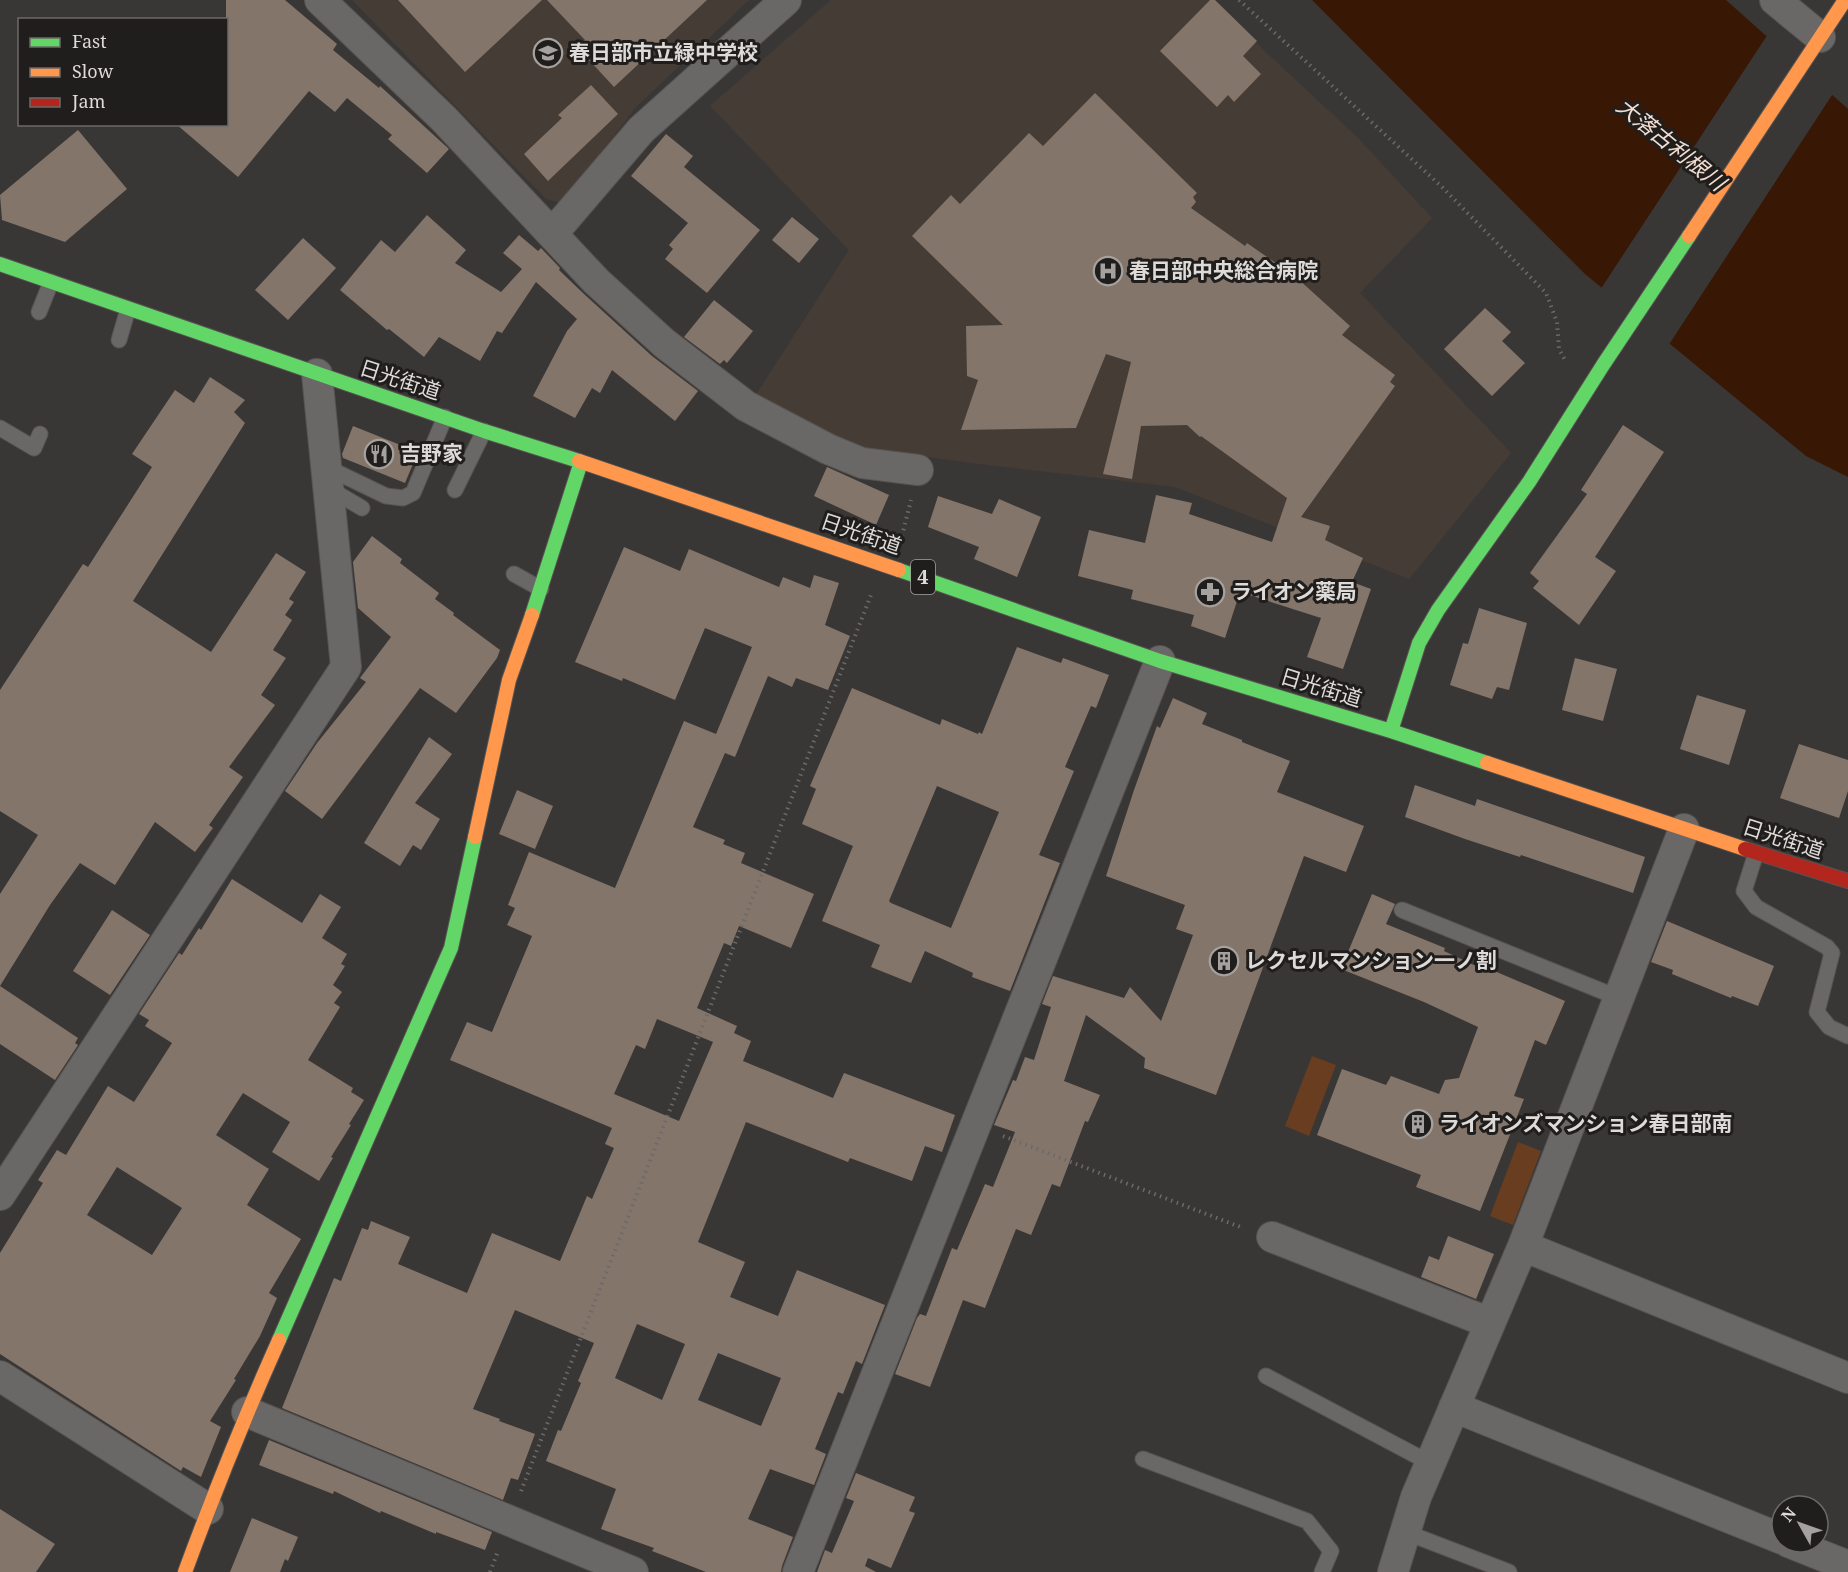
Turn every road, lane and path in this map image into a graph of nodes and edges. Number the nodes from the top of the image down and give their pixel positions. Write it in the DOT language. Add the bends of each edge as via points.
graph roads {
  1 [pos="320,0"];
  2 [pos="786,0"];
  3 [pos="1239,0"];
  4 [pos="1775,0"];
  5 [pos="1845,0"];
  6 [pos="1820,37"];
  7 [pos="552,234"];
  8 [pos="0,264"];
  9 [pos="51,282"];
  10 [pos="128,309"];
  11 [pos="39,312"];
  12 [pos="118,340"];
  13 [pos="1566,362"];
  14 [pos="317,374"];
  15 [pos="445,417"];
  16 [pos="0,428"];
  17 [pos="484,431"];
  18 [pos="40,434"];
  19 [pos="581,462"];
  20 [pos="918,470"];
  21 [pos="327,477"];
  22 [pos="455,490"];
  23 [pos="362,508"];
  24 [pos="900,545"];
  25 [pos="883,564"];
  26 [pos="514,573"];
  27 [pos="541,589"];
  28 [pos="1160,661"];
  29 [pos="1390,731"];
  30 [pos="1684,829"];
  31 [pos="1756,853"];
  32 [pos="1848,881"];
  33 [pos="1402,910"];
  34 [pos="1619,998"];
  35 [pos="1848,1036"];
  36 [pos="975,1125"];
  37 [pos="0,1195"];
  38 [pos="1272,1237"];
  39 [pos="1523,1246"];
  40 [pos="1490,1323"];
  41 [pos="0,1376"];
  42 [pos="1266,1376"];
  43 [pos="1848,1378"];
  44 [pos="1454,1407"];
  45 [pos="247,1412"];
  46 [pos="1143,1459"];
  47 [pos="1430,1463"];
  48 [pos="208,1509"];
  49 [pos="510,1521"];
  50 [pos="1405,1532"];
  51 [pos="1770,1534"];
  52 [pos="1818,1554"];
  53 [pos="1848,1566"];
  54 [pos="185,1572"];
  55 [pos="633,1572"];
  56 [pos="798,1572"];
  57 [pos="1322,1572"];
  58 [pos="1393,1572"];
  59 [pos="1509,1572"];
  1 -- 7 [label="street" via="444,119"];
  2 -- 7 [label="street" via="641,130"];
  3 -- 13 [label="path" via="1442,188 1546,293 1557,322 1559,349"];
  4 -- 6 [label="street"];
  5 -- 6 [label="main road"];
  6 -- 29 [label="main road" via="1529,482 1438,610 1419,643"];
  7 -- 20 [label="street" via="664,343 746,406 862,463"];
  8 -- 9 [label="main road, 日光街道 / 4"];
  9 -- 10 [label="main road, 日光街道 / 4"];
  9 -- 11 [label="lane"];
  10 -- 12 [label="lane"];
  10 -- 14 [label="main road, 日光街道 / 4"];
  14 -- 15 [label="main road, 日光街道 / 4"];
  14 -- 21 [label="street"];
  15 -- 17 [label="main road, 日光街道 / 4"];
  15 -- 21 [label="lane" via="413,493 403,498 386,496"];
  16 -- 18 [label="lane" via="34,448"];
  17 -- 19 [label="main road, 日光街道 / 4"];
  17 -- 22 [label="lane"];
  19 -- 25 [label="main road, 日光街道 / 4"];
  19 -- 27 [label="main road"];
  20 -- 24 [label="path"];
  21 -- 23 [label="lane"];
  21 -- 37 [label="street" via="346,667"];
  25 -- 28 [label="main road, 日光街道 / 4"];
  25 -- 49 [label="path"];
  26 -- 27 [label="lane"];
  27 -- 45 [label="main road" via="509,680 451,948"];
  28 -- 29 [label="main road, 日光街道 / 4"];
  28 -- 36 [label="street"];
  29 -- 30 [label="main road, 日光街道 / 4"];
  30 -- 31 [label="main road, 日光街道 / 4"];
  30 -- 34 [label="street"];
  31 -- 32 [label="main road, 日光街道 / 4"];
  31 -- 35 [label="lane" via="1744,891 1756,907 1832,953 1817,1012 1829,1027"];
  33 -- 34 [label="lane"];
  34 -- 39 [label="street"];
  36 -- 38 [label="path"];
  36 -- 56 [label="street"];
  38 -- 40 [label="street"];
  39 -- 40 [label="street"];
  39 -- 43 [label="street"];
  40 -- 44 [label="street"];
  41 -- 48 [label="street"];
  42 -- 47 [label="lane"];
  44 -- 47 [label="street"];
  44 -- 51 [label="street"];
  45 -- 48 [label="main road"];
  45 -- 49 [label="street"];
  46 -- 57 [label="lane" via="1307,1521 1331,1551"];
  47 -- 50 [label="street"];
  48 -- 54 [label="main road"];
  49 -- 55 [label="street"];
  50 -- 58 [label="street"];
  50 -- 59 [label="lane"];
  52 -- 53 [label="street"];
}
